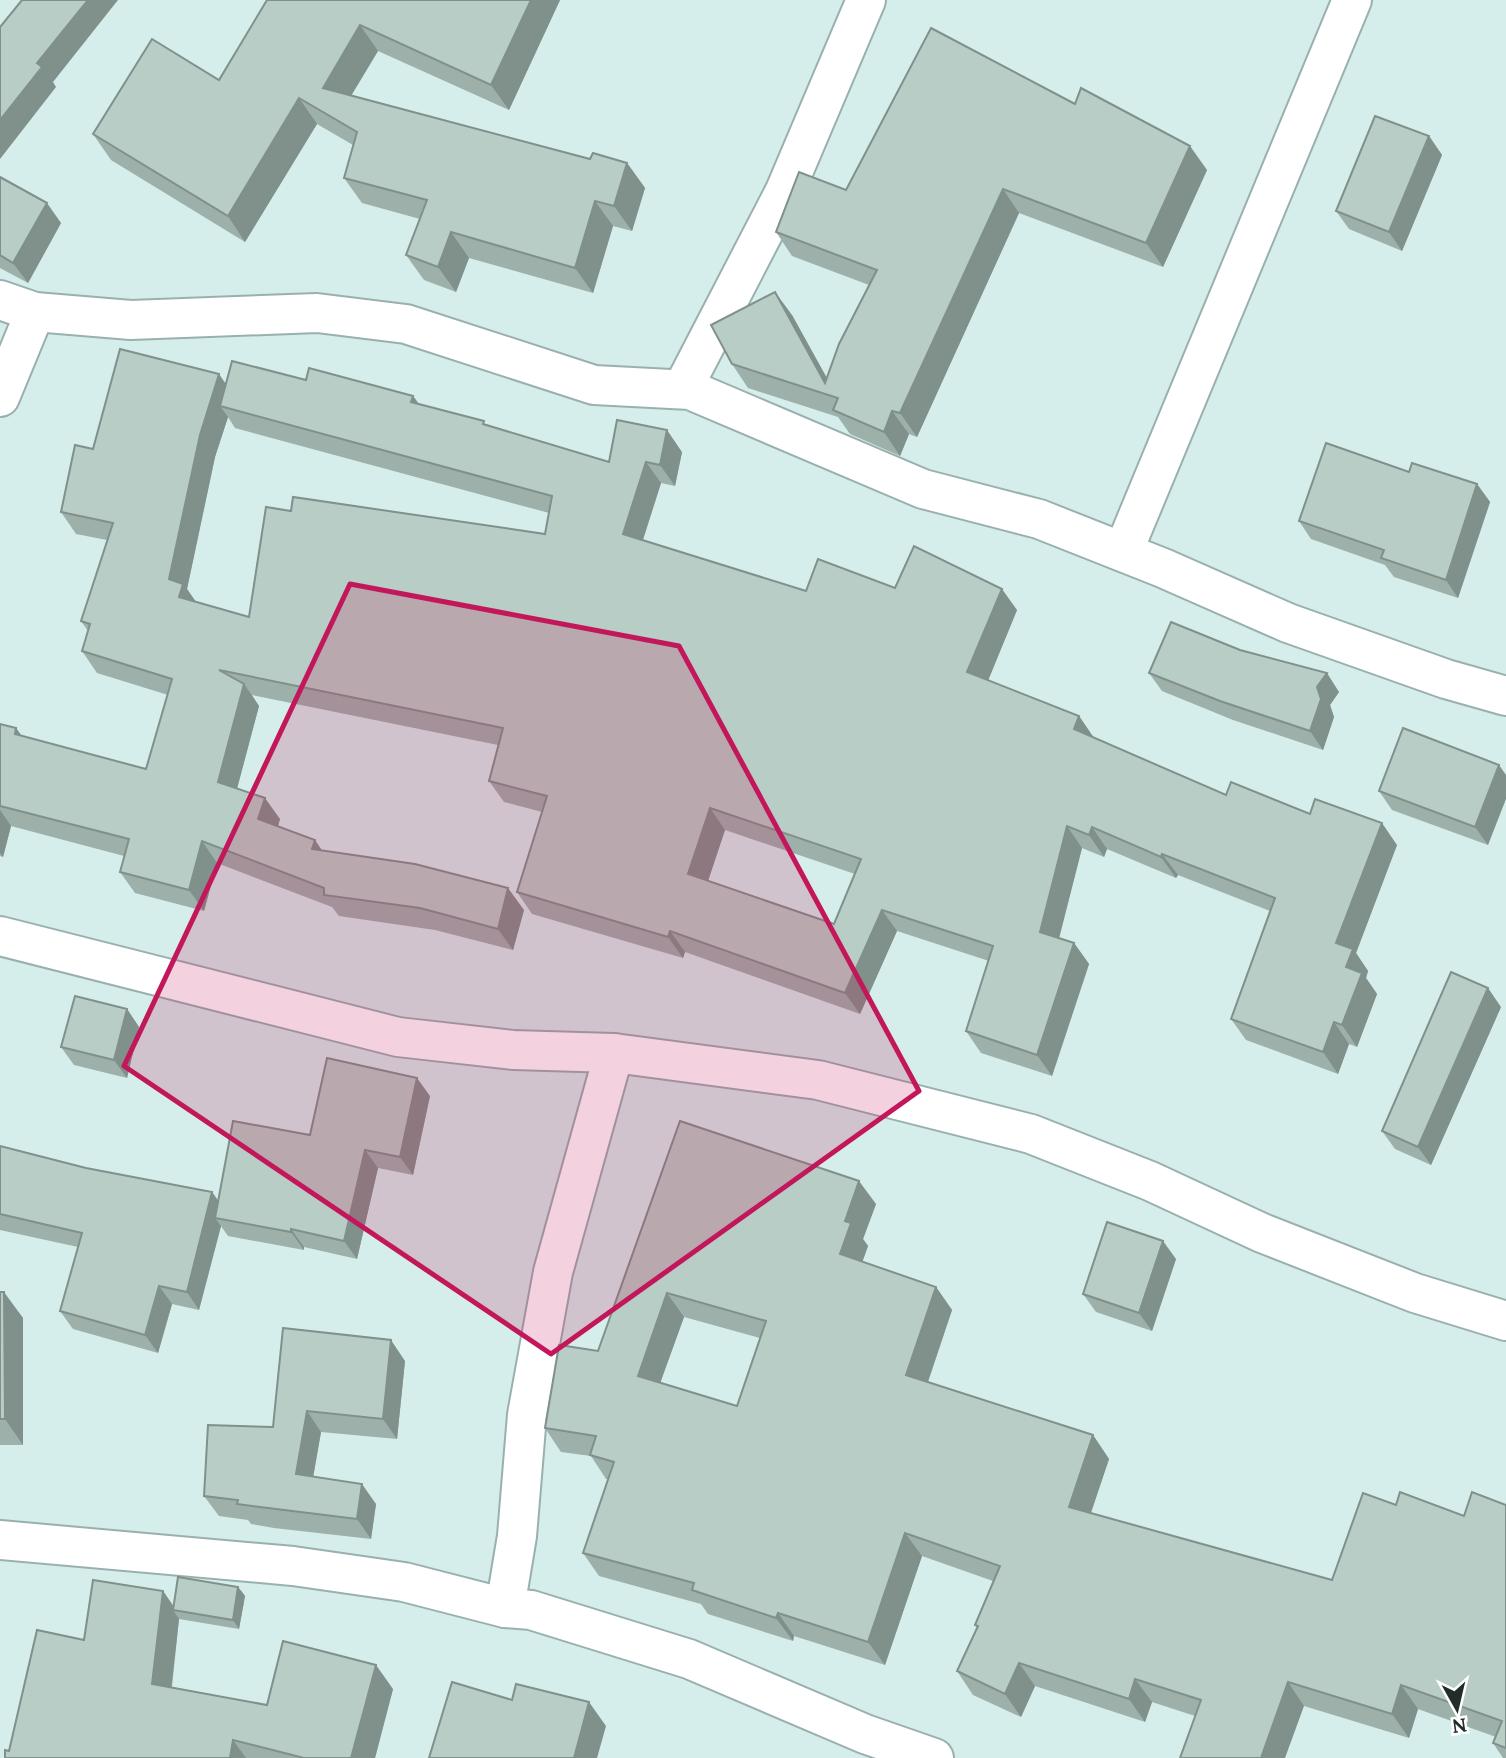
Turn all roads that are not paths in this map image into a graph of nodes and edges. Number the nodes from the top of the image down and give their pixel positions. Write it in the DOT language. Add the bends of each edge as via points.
graph roads {
  1 [pos="866,0"];
  2 [pos="1352,0"];
  3 [pos="0,300"];
  4 [pos="35,312"];
  5 [pos="682,388"];
  6 [pos="0,397"];
  7 [pos="1123,552"];
  8 [pos="1506,696"];
  9 [pos="0,936"];
  10 [pos="614,1053"];
  11 [pos="1506,1321"];
  12 [pos="0,1540"];
  13 [pos="505,1608"];
  14 [pos="934,1758"];
  1 -- 5 [label="street" via="785,191"];
  2 -- 7 [label="street"];
  3 -- 4 [label="street"];
  4 -- 5 [label="street" via="131,320 343,316 406,324 594,385"];
  4 -- 6 [label="street"];
  5 -- 7 [label="street" via="923,489 1039,519"];
  7 -- 8 [label="street" via="1288,623"];
  9 -- 10 [label="street" via="398,1037 513,1050"];
  10 -- 11 [label="street" via="818,1080 1031,1133 1262,1233 1415,1293"];
  10 -- 13 [label="street" via="554,1272 527,1415 517,1536"];
  12 -- 13 [label="street" via="293,1566 404,1582"];
  13 -- 14 [label="street" via="531,1610 689,1659 865,1734"];
}
